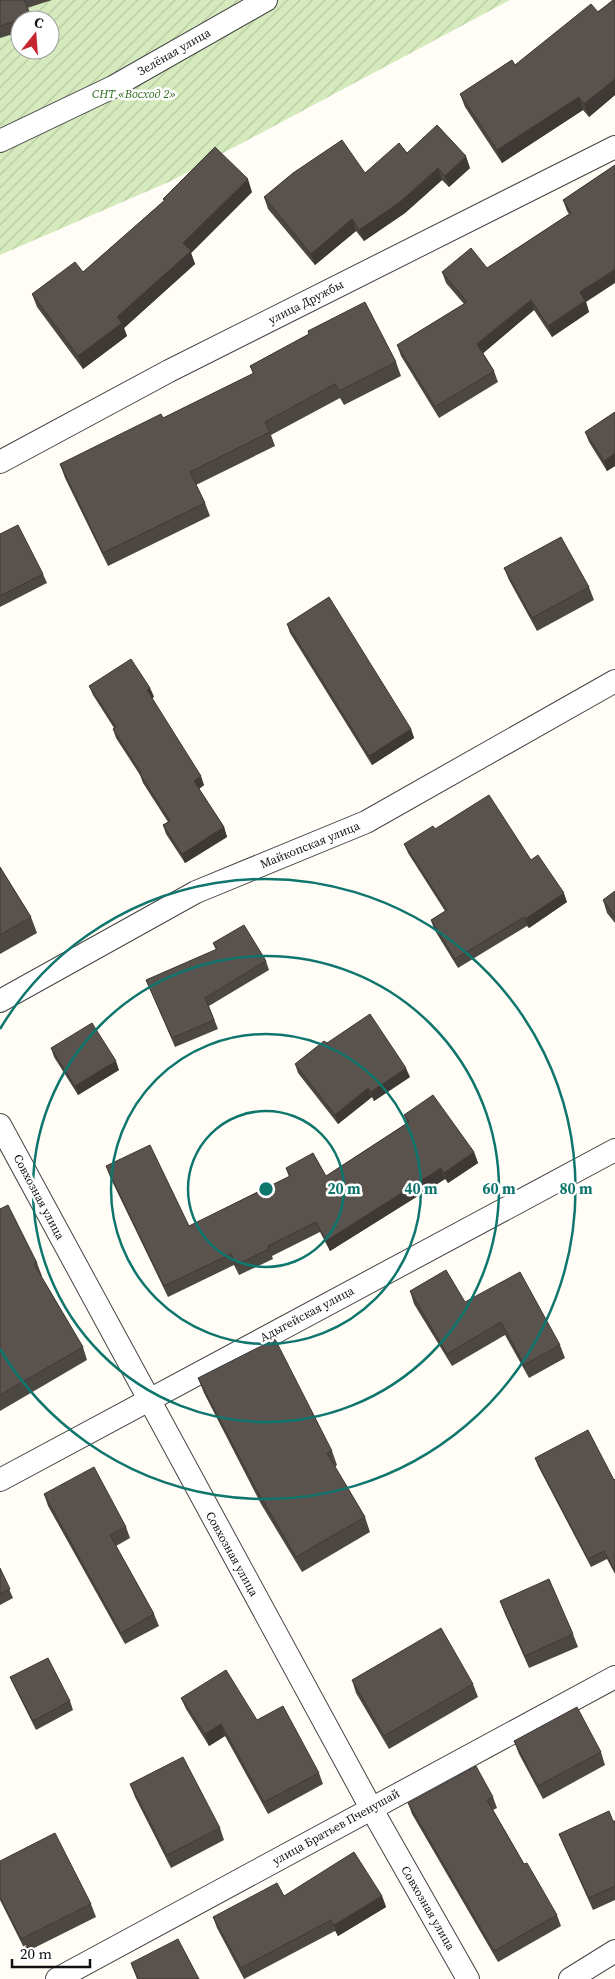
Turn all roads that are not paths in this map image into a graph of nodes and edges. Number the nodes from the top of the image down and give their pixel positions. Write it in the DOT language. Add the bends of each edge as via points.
graph roads {
  1 [pos="266,0"];
  2 [pos="0,141"];
  3 [pos="615,148"];
  4 [pos="0,462"];
  5 [pos="615,681"];
  6 [pos="0,1001"];
  7 [pos="0,1125"];
  8 [pos="615,1150"];
  9 [pos="147,1399"];
  10 [pos="0,1480"];
  11 [pos="615,1678"];
  12 [pos="371,1808"];
  13 [pos="615,1951"];
  14 [pos="57,1979"];
  15 [pos="468,1979"];
  16 [pos="570,1979"];
  1 -- 2 [label="street, Зелёная улица" via="113,87"];
  3 -- 4 [label="street, улица Дружбы" via="169,371"];
  5 -- 6 [label="street, Майкопская улица" via="366,822 196,892"];
  7 -- 9 [label="street, Совхозная улица"];
  8 -- 9 [label="street, Адыгейская улица"];
  9 -- 10 [label="street, Адыгейская улица"];
  9 -- 12 [label="street, Совхозная улица"];
  11 -- 12 [label="street, улица Братьев Пченушай"];
  12 -- 14 [label="street, улица Братьев Пченушай"];
  12 -- 15 [label="street, Совхозная улица"];
  13 -- 16 [label="street"];
}
